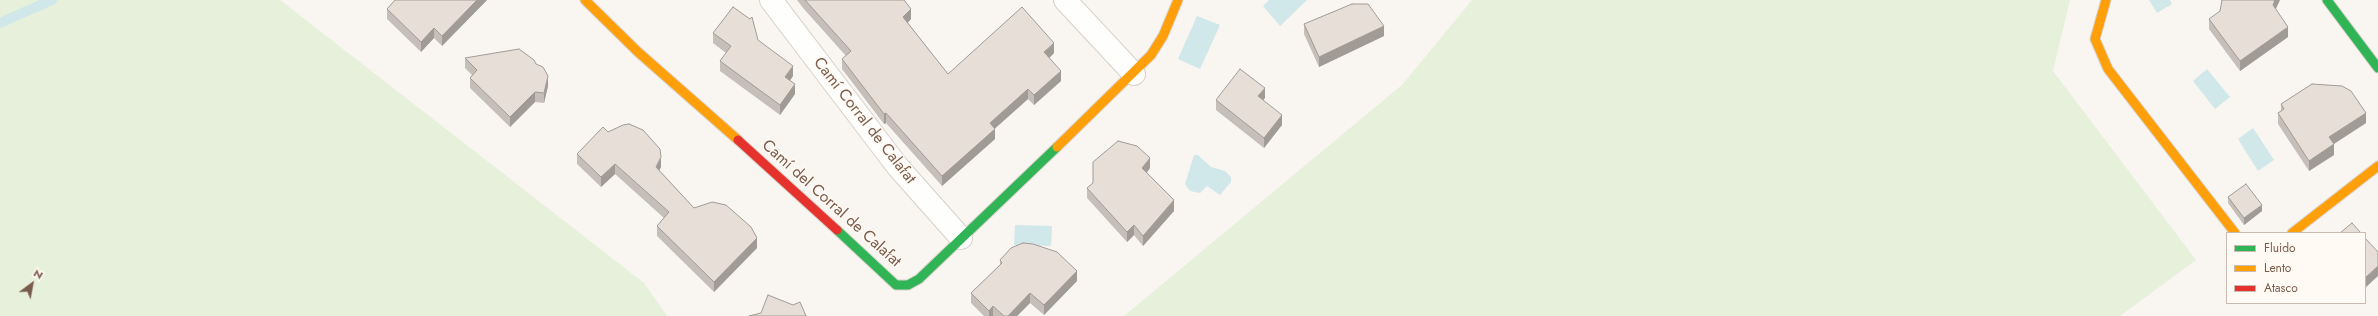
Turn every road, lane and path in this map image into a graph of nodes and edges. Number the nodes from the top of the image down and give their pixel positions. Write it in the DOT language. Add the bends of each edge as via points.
graph roads {
  1 [pos="585,0"];
  2 [pos="771,0"];
  3 [pos="1065,0"];
  4 [pos="1178,0"];
  5 [pos="2106,0"];
  6 [pos="2327,0"];
  7 [pos="2378,68"];
  8 [pos="1134,74"];
  9 [pos="2378,166"];
  10 [pos="2234,232"];
  11 [pos="2293,232"];
  12 [pos="961,238"];
  1 -- 12 [label="street, Camí del Corral de Calafat" via="638,52 793,189 896,285 908,285 919,279"];
  2 -- 12 [label="street, Camí Corral de Calafat" via="894,162"];
  3 -- 8 [label="street"];
  4 -- 8 [label="street, Camí del Corral de Calafat" via="1159,42"];
  5 -- 10 [label="street" via="2095,39 2108,69"];
  6 -- 7 [label="street"];
  8 -- 12 [label="street, Camí del Corral de Calafat"];
  9 -- 11 [label="street"];
}
